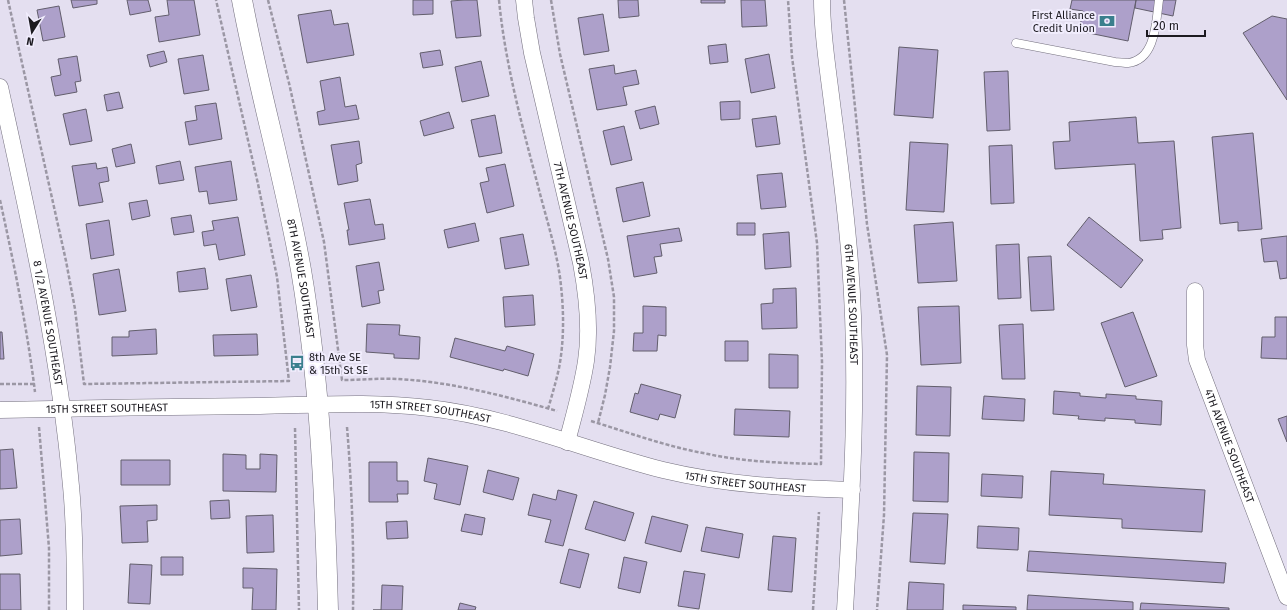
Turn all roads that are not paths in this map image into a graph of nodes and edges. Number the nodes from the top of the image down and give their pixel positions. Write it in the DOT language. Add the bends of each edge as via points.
graph roads {
  1 [pos="242,0"];
  2 [pos="524,0"];
  3 [pos="822,0"];
  4 [pos="1159,0"];
  5 [pos="1016,43"];
  6 [pos="0,87"];
  7 [pos="1195,291"];
  8 [pos="318,405"];
  9 [pos="62,409"];
  10 [pos="0,410"];
  11 [pos="567,442"];
  12 [pos="852,490"];
  13 [pos="1287,597"];
  14 [pos="75,610"];
  15 [pos="328,610"];
  16 [pos="845,610"];
  1 -- 8 [label="street, 8TH AVENUE SOUTHEAST" via="300,268 309,318"];
  2 -- 11 [label="street, 7TH AVENUE SOUTHEAST" via="532,53 586,292 586,360"];
  3 -- 12 [label="street, 6TH AVENUE SOUTHEAST" via="850,263 854,327"];
  4 -- 5 [label="lane" via="1148,51 1129,63"];
  6 -- 9 [label="street, 8 1/2 AVENUE SOUTHEAST" via="46,305"];
  7 -- 13 [label="street, 4TH AVENUE SOUTHEAST" via="1197,360"];
  8 -- 9 [label="street, 15TH STREET SOUTHEAST"];
  8 -- 11 [label="street, 15TH STREET SOUTHEAST" via="382,405 471,414"];
  8 -- 15 [label="street, 8TH AVENUE SOUTHEAST"];
  9 -- 10 [label="street, 15TH STREET SOUTHEAST"];
  9 -- 14 [label="street, 8 1/2 AVENUE SOUTHEAST" via="71,487"];
  11 -- 12 [label="street, 15TH STREET SOUTHEAST" via="662,470 700,478 784,488"];
  12 -- 16 [label="street, 6TH AVENUE SOUTHEAST"];
}
